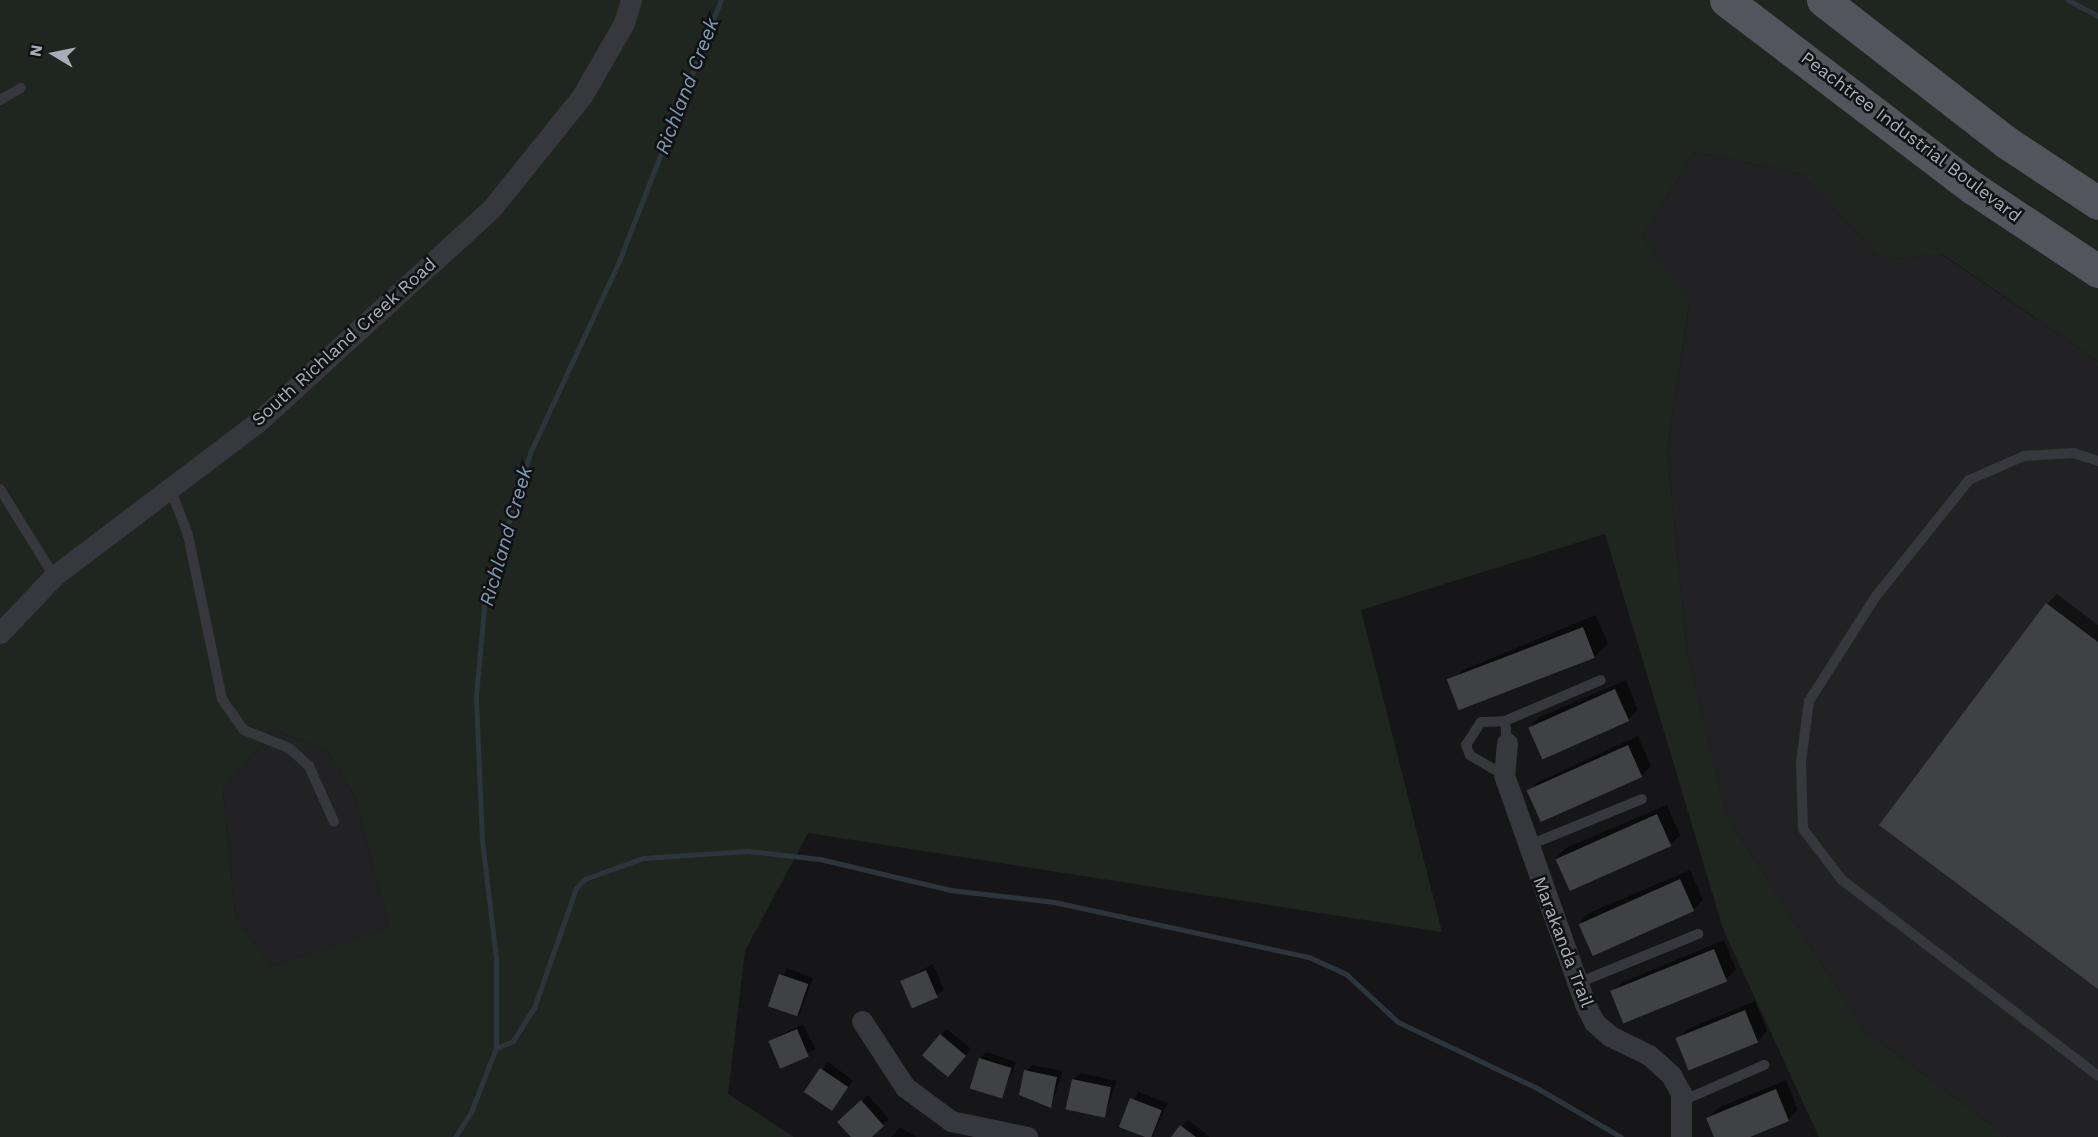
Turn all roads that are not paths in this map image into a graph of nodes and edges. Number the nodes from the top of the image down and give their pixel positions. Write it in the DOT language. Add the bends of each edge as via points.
graph roads {
  1 [pos="630,0"];
  2 [pos="1726,0"];
  3 [pos="1823,0"];
  4 [pos="21,88"];
  5 [pos="0,100"];
  6 [pos="2098,203"];
  7 [pos="2098,271"];
  8 [pos="2098,461"];
  9 [pos="170,488"];
  10 [pos="0,489"];
  11 [pos="54,576"];
  12 [pos="0,633"];
  13 [pos="1601,680"];
  14 [pos="1505,721"];
  15 [pos="1507,743"];
  16 [pos="1504,775"];
  17 [pos="1642,799"];
  18 [pos="334,822"];
  19 [pos="1527,846"];
  20 [pos="1698,934"];
  21 [pos="1578,983"];
  22 [pos="861,1021"];
  23 [pos="1764,1065"];
  24 [pos="2098,1076"];
  25 [pos="1682,1101"];
  26 [pos="1027,1137"];
  27 [pos="1681,1137"];
  1 -- 9 [label="street, South Richland Creek Road" via="624,23 582,96 492,208 260,420"];
  2 -- 7 [label="main road, Peachtree Industrial Boulevard" via="1973,188"];
  3 -- 6 [label="main road" via="2006,142"];
  4 -- 5 [label="lane"];
  8 -- 24 [label="lane" via="2074,453 2024,456 1969,480 1876,597 1809,701 1801,762 1803,829 1842,880"];
  9 -- 11 [label="street, South Richland Creek Road"];
  9 -- 18 [label="lane" via="188,535 222,699 244,730 289,748 309,766"];
  10 -- 11 [label="lane"];
  11 -- 12 [label="street, South Richland Creek Road"];
  13 -- 14 [label="lane"];
  14 -- 15 [label="lane"];
  14 -- 16 [label="lane" via="1481,722 1466,745 1470,754"];
  15 -- 16 [label="street, Marakanda Trail"];
  16 -- 19 [label="street, Marakanda Trail"];
  17 -- 19 [label="lane"];
  19 -- 21 [label="street, Marakanda Trail"];
  20 -- 21 [label="lane"];
  21 -- 25 [label="street, Marakanda Trail" via="1594,1022 1649,1055 1671,1075"];
  22 -- 26 [label="street" via="905,1087 951,1121"];
  23 -- 25 [label="lane"];
  25 -- 27 [label="street, Marakanda Trail"];
}
